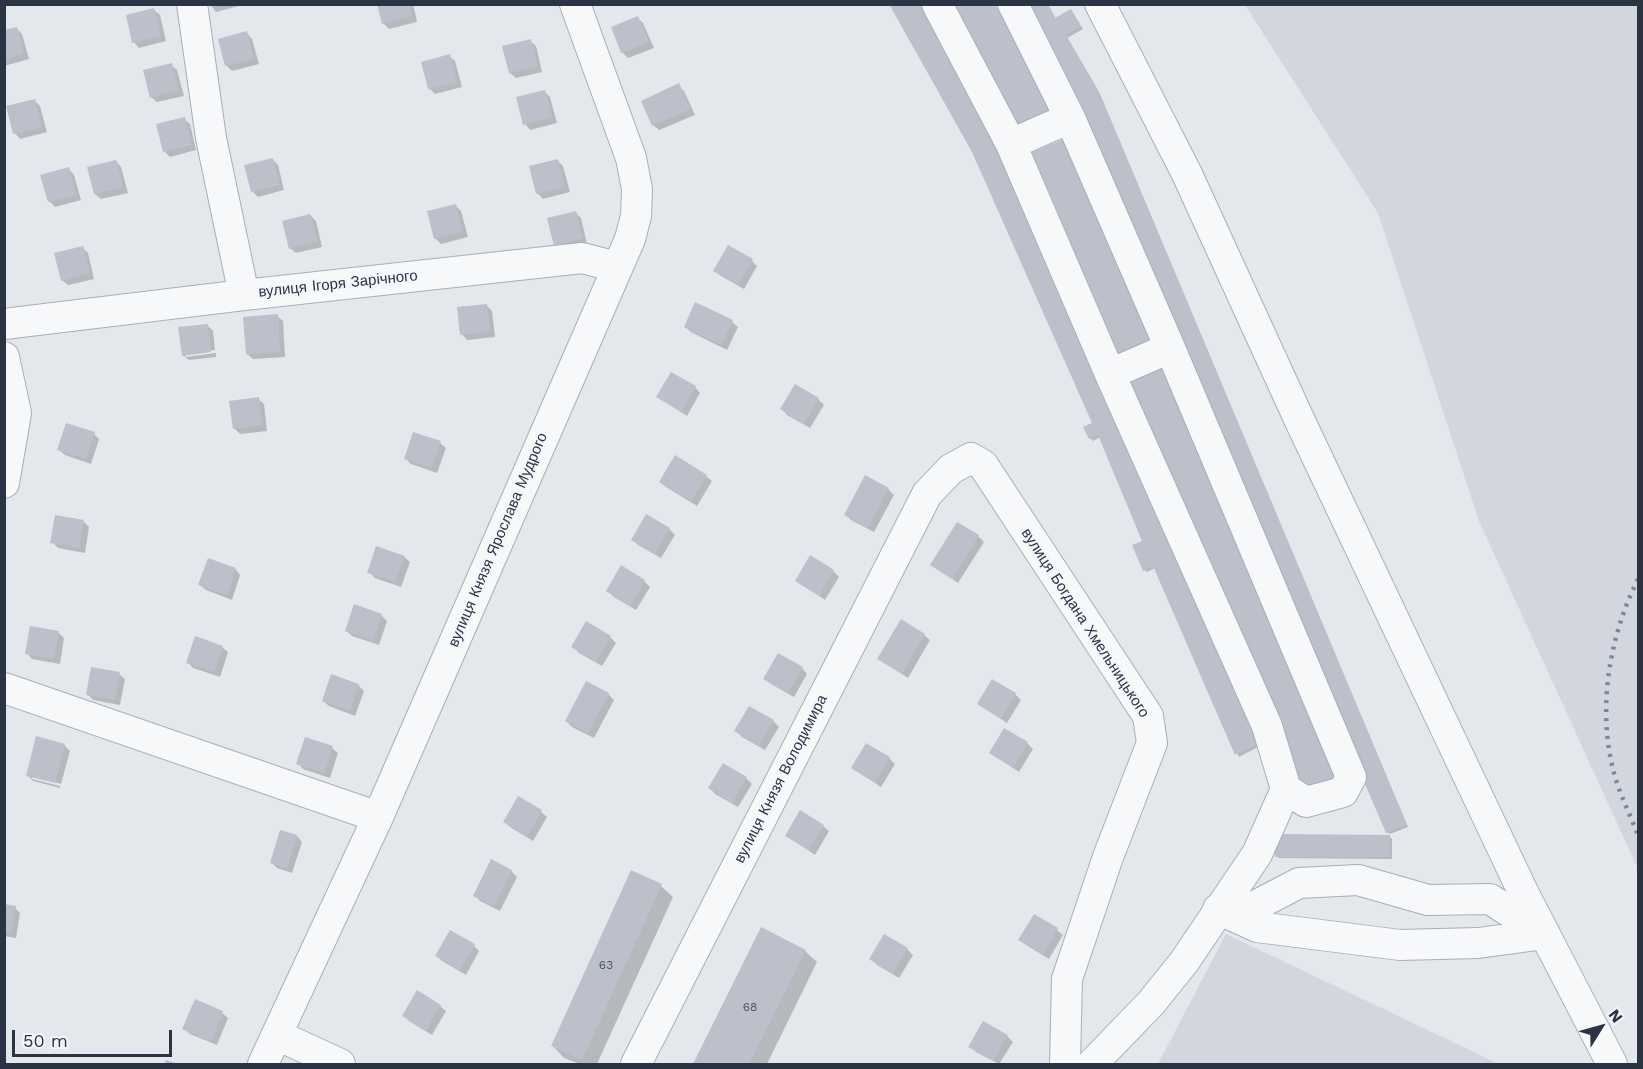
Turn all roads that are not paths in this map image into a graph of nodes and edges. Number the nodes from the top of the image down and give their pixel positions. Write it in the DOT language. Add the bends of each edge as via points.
graph roads {
  1 [pos="192,4"];
  2 [pos="575,4"];
  3 [pos="937,4"];
  4 [pos="1013,4"];
  5 [pos="1100,4"];
  6 [pos="1070,118"];
  7 [pos="1011,144"];
  8 [pos="617,267"];
  9 [pos="243,295"];
  10 [pos="4,324"];
  11 [pos="1170,348"];
  12 [pos="4,357"];
  13 [pos="1110,374"];
  14 [pos="4,483"];
  15 [pos="927,494"];
  16 [pos="4,688"];
  17 [pos="1286,789"];
  18 [pos="378,817"];
  19 [pos="1230,914"];
  20 [pos="1545,934"];
  21 [pos="277,1035"];
  22 [pos="263,1065"];
  23 [pos="340,1065"];
  24 [pos="636,1065"];
  25 [pos="1065,1065"];
  26 [pos="1092,1065"];
  27 [pos="1612,1065"];
  1 -- 9 [label="street, вулиця Ігоря Зарічного" via="211,138"];
  2 -- 8 [label="street, вулиця Князя Ярослава Мудрого" via="631,158 637,189 636,216"];
  3 -- 7 [label="street"];
  4 -- 6 [label="street"];
  5 -- 20 [label="street" via="1187,174 1299,419"];
  6 -- 7 [label="street"];
  6 -- 11 [label="street"];
  7 -- 13 [label="street"];
  8 -- 9 [label="street, вулиця Ігоря Зарічного" via="582,258"];
  8 -- 18 [label="street, вулиця Князя Ярослава Мудрого"];
  9 -- 10 [label="street"];
  11 -- 13 [label="street"];
  11 -- 17 [label="street" via="1351,777 1343,792 1306,802"];
  12 -- 14 [label="street" via="16,413"];
  13 -- 17 [label="street" via="1267,726"];
  15 -- 24 [label="street, вулиця Князя Володимира"];
  15 -- 25 [label="street, вулиця Богдана Хмельницького" via="951,469 971,458 983,465 1148,716 1152,743 1067,979"];
  16 -- 18 [label="street"];
  17 -- 19 [label="street"];
  18 -- 21 [label="street, вулиця Князя Ярослава Мудрого"];
  19 -- 20 [label="street" via="1257,927 1400,945 1478,943"];
  19 -- 20 [label="street" via="1299,883 1358,880 1428,900 1490,899"];
  19 -- 26 [label="street"];
  20 -- 27 [label="street"];
  21 -- 22 [label="street, вулиця Князя Ярослава Мудрого"];
  21 -- 23 [label="street"];
}
